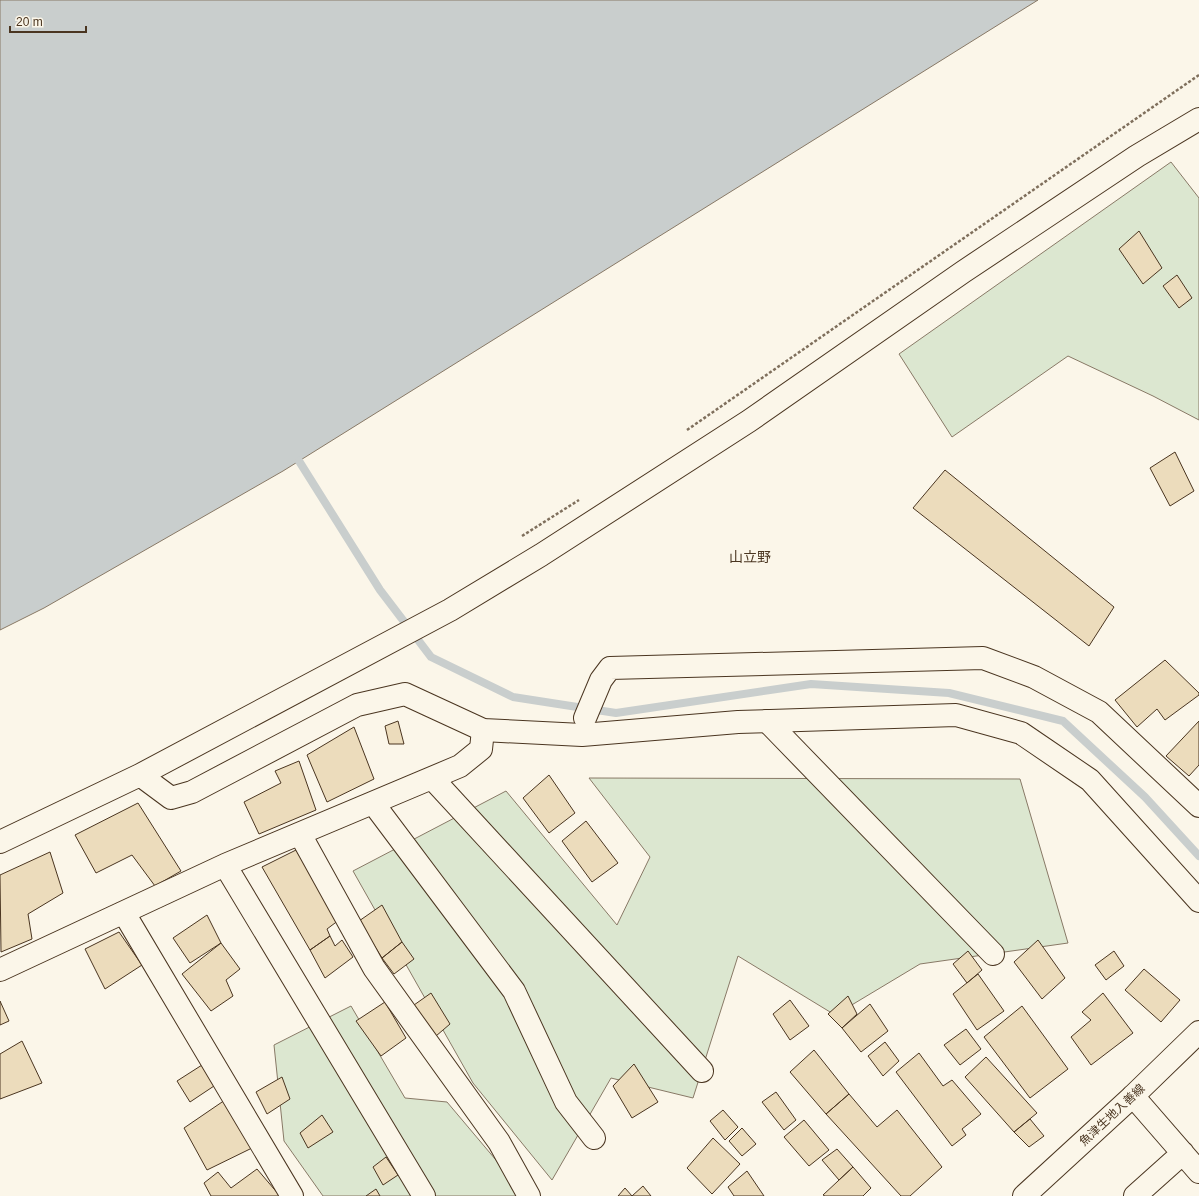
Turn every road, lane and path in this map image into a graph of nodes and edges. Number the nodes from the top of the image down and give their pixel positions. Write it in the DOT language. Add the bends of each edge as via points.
graph roads {
  1 [pos="1199,75"];
  2 [pos="1199,119"];
  3 [pos="681,434"];
  4 [pos="582,498"];
  5 [pos="516,540"];
  6 [pos="767,721"];
  7 [pos="584,727"];
  8 [pos="483,730"];
  9 [pos="140,775"];
  10 [pos="432,778"];
  11 [pos="373,803"];
  12 [pos="1199,806"];
  13 [pos="300,834"];
  14 [pos="0,842"];
  15 [pos="225,865"];
  16 [pos="1199,901"];
  17 [pos="124,913"];
  18 [pos="993,954"];
  19 [pos="0,970"];
  20 [pos="1199,1032"];
  21 [pos="702,1071"];
  22 [pos="1133,1096"];
  23 [pos="594,1138"];
  24 [pos="1183,1153"];
  25 [pos="1199,1172"];
  26 [pos="292,1196"];
  27 [pos="424,1196"];
  28 [pos="529,1196"];
  29 [pos="1024,1196"];
  30 [pos="1135,1196"];
  1 -- 3 [label="path"];
  2 -- 9 [label="street" via="1137,156 963,272 750,421 541,554 450,610"];
  4 -- 5 [label="path"];
  6 -- 7 [label="street"];
  6 -- 16 [label="street" via="956,715 1021,733 1090,780"];
  6 -- 18 [label="street"];
  7 -- 8 [label="street"];
  7 -- 12 [label="street" via="601,680 610,668 983,658 1034,677 1099,712"];
  8 -- 9 [label="street" via="405,694 357,705 192,792 171,798"];
  8 -- 10 [label="street" via="481,749 460,766"];
  9 -- 14 [label="street"];
  10 -- 11 [label="street"];
  10 -- 21 [label="street"];
  11 -- 13 [label="street"];
  11 -- 23 [label="street" via="514,991 566,1102"];
  13 -- 15 [label="street"];
  13 -- 28 [label="street" via="374,968 499,1142"];
  15 -- 17 [label="street"];
  15 -- 27 [label="street"];
  17 -- 19 [label="street"];
  17 -- 26 [label="street"];
  20 -- 22 [label="street, 魚津生地入善線"];
  22 -- 24 [label="street"];
  22 -- 29 [label="street, 魚津生地入善線"];
  24 -- 25 [label="street"];
  24 -- 30 [label="street"];
}
